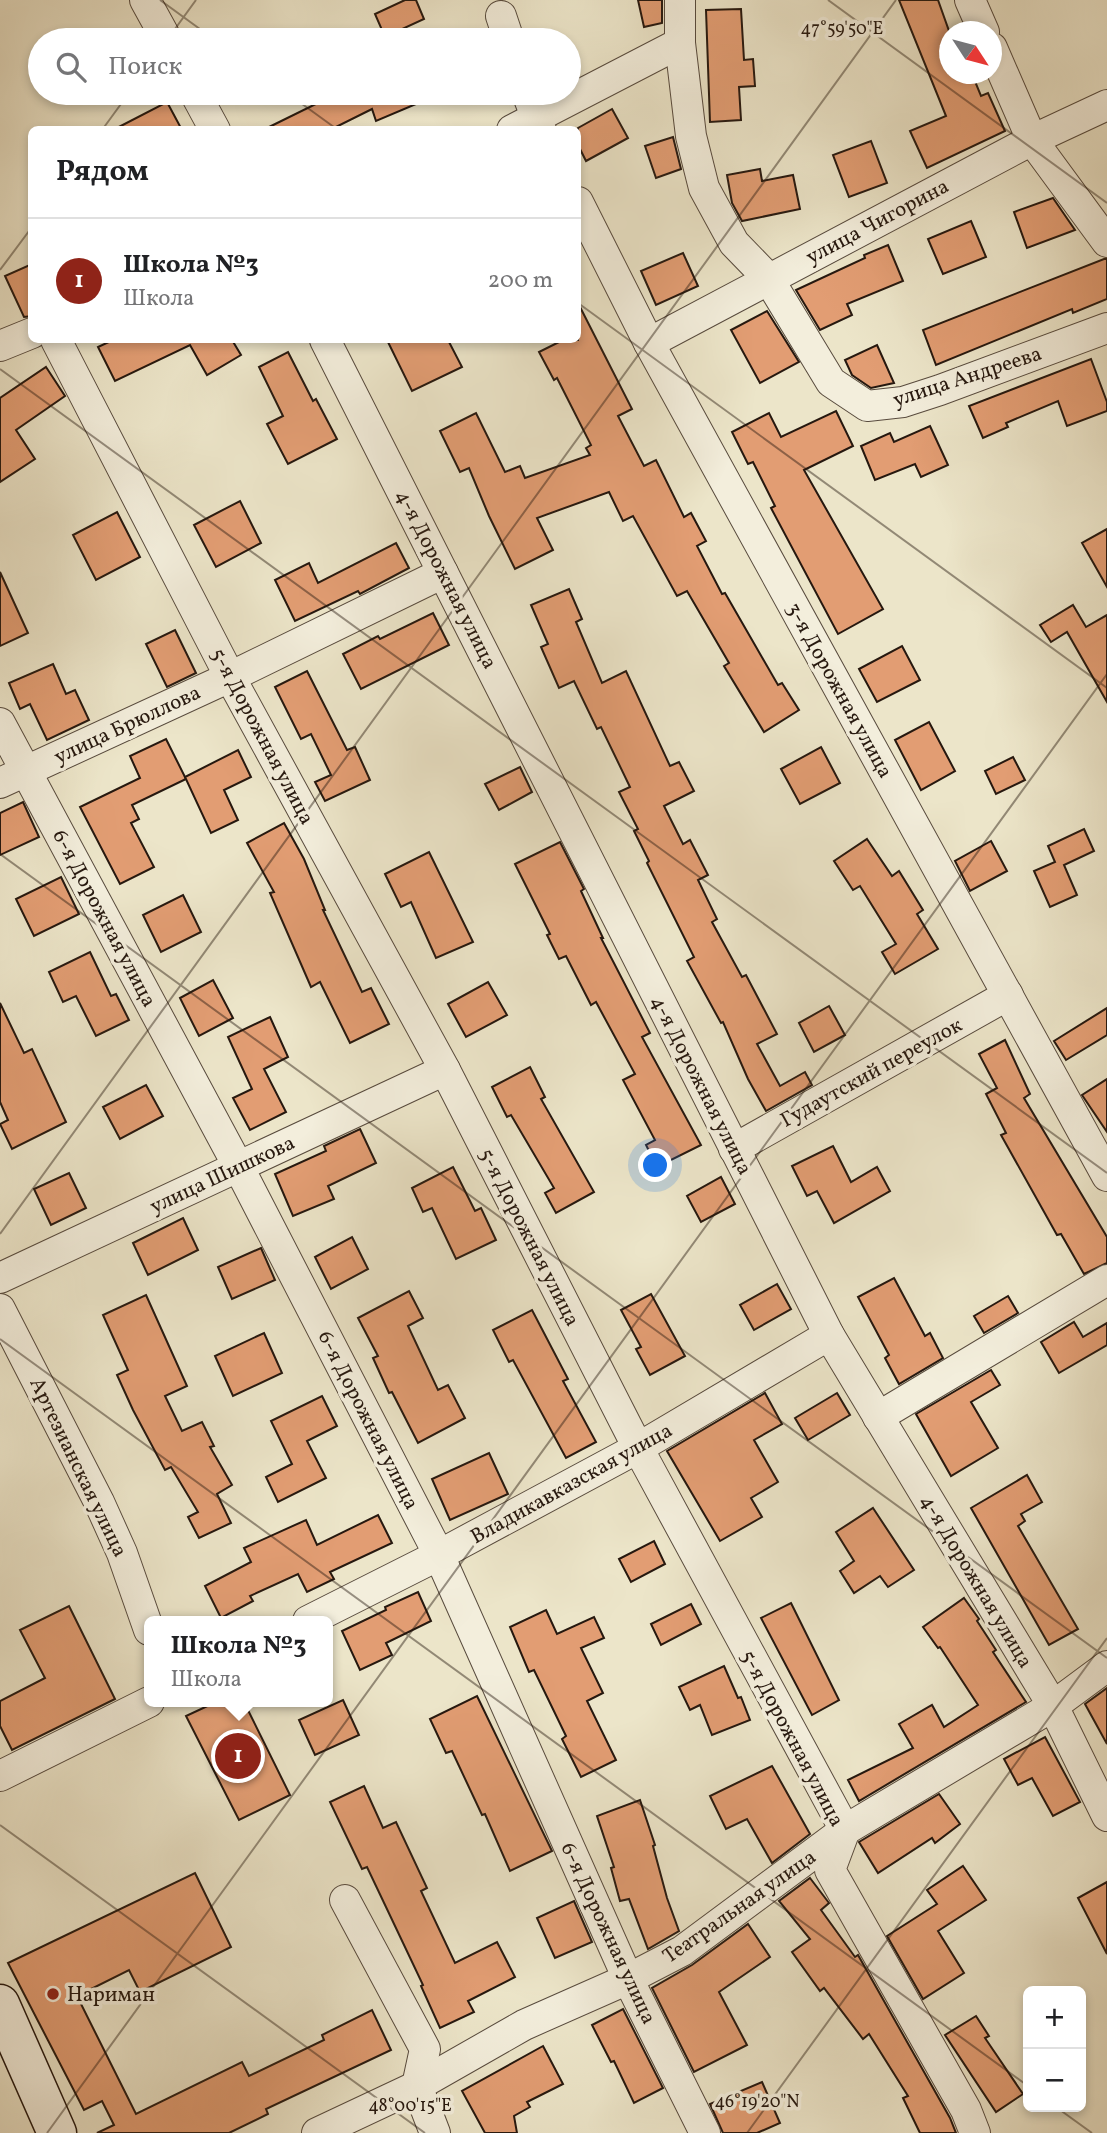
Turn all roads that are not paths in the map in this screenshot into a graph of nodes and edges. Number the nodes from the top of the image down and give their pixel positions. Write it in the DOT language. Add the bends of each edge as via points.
graph roads {
  1 [pos="145,0"];
  2 [pos="680,0"];
  3 [pos="971,0"];
  4 [pos="980,21"];
  5 [pos="160,28"];
  6 [pos="680,43"];
  7 [pos="1002,71"];
  8 [pos="581,92"];
  9 [pos="201,105"];
  10 [pos="555,105"];
  11 [pos="1107,105"];
  12 [pos="529,118"];
  13 [pos="213,126"];
  14 [pos="1032,141"];
  15 [pos="581,208"];
  16 [pos="1107,242"];
  17 [pos="768,278"];
  18 [pos="1107,328"];
  19 [pos="28,335"];
  20 [pos="58,343"];
  21 [pos="327,343"];
  22 [pos="649,343"];
  23 [pos="0,346"];
  24 [pos="443,573"];
  25 [pos="230,677"];
  26 [pos="0,723"];
  27 [pos="13,777"];
  28 [pos="1007,995"];
  29 [pos="445,1070"];
  30 [pos="734,1149"];
  31 [pos="237,1166"];
  32 [pos="1107,1177"];
  33 [pos="0,1278"];
  34 [pos="1107,1280"];
  35 [pos="0,1309"];
  36 [pos="829,1335"];
  37 [pos="878,1417"];
  38 [pos="638,1448"];
  39 [pos="439,1555"];
  40 [pos="144,1616"];
  41 [pos="318,1616"];
  42 [pos="1107,1666"];
  43 [pos="144,1704"];
  44 [pos="1053,1706"];
  45 [pos="0,1776"];
  46 [pos="1107,1816"];
  47 [pos="845,1830"];
  48 [pos="345,1900"];
  49 [pos="628,1979"];
  50 [pos="0,2004"];
  51 [pos="417,2086"];
  52 [pos="57,2133"];
  53 [pos="317,2133"];
  54 [pos="435,2133"];
  55 [pos="705,2133"];
  56 [pos="975,2133"];
  1 -- 5 [label="street"];
  2 -- 6 [label="street"];
  3 -- 4 [label="street"];
  6 -- 8 [label="street"];
  6 -- 17 [label="street" via="691,136 704,188 734,243"];
  7 -- 14 [label="street"];
  9 -- 13 [label="street"];
  10 -- 12 [label="street"];
  11 -- 14 [label="street, улица Чигорина"];
  14 -- 16 [label="street"];
  14 -- 17 [label="street, улица Чигорина"];
  15 -- 22 [label="street, 3-я Дорожная улица"];
  17 -- 18 [label="street, улица Андреева" via="831,382 867,406 904,402"];
  17 -- 22 [label="street, улица Чигорина"];
  19 -- 23 [label="street"];
  20 -- 25 [label="street, 5-я Дорожная улица"];
  21 -- 24 [label="street, 4-я Дорожная улица"];
  22 -- 28 [label="street, 3-я Дорожная улица"];
  24 -- 25 [label="street, улица Брюллова"];
  24 -- 30 [label="street, 4-я Дорожная улица"];
  25 -- 27 [label="street, улица Брюллова"];
  25 -- 29 [label="street, 5-я Дорожная улица"];
  26 -- 27 [label="street, 6-я Дорожная улица"];
  27 -- 31 [label="street, 6-я Дорожная улица"];
  28 -- 30 [label="street, Гудаутский переулок"];
  28 -- 32 [label="street, 3-я Дорожная улица"];
  29 -- 31 [label="street, улица Шишкова"];
  29 -- 38 [label="street, 5-я Дорожная улица"];
  30 -- 36 [label="street, 4-я Дорожная улица"];
  31 -- 33 [label="street, улица Шишкова"];
  31 -- 39 [label="street, 6-я Дорожная улица"];
  34 -- 37 [label="street"];
  35 -- 40 [label="street, Артезианская улица" via="99,1502"];
  36 -- 37 [label="street, 4-я Дорожная улица"];
  36 -- 38 [label="street, Владикавказская улица"];
  37 -- 44 [label="street, 4-я Дорожная улица"];
  38 -- 39 [label="street, Владикавказская улица"];
  38 -- 47 [label="street, 5-я Дорожная улица"];
  39 -- 41 [label="street, Владикавказская улица"];
  39 -- 49 [label="street, 6-я Дорожная улица"];
  42 -- 44 [label="street, Театральная улица"];
  43 -- 45 [label="street"];
  44 -- 46 [label="street, 4-я Дорожная улица"];
  44 -- 47 [label="street, Театральная улица"];
  47 -- 49 [label="street, Театральная улица" via="682,1951"];
  47 -- 56 [label="street, 5-я Дорожная улица" via="830,1870"];
  48 -- 51 [label="street" via="425,2049"];
  49 -- 51 [label="street, Театральная улица" via="523,2025"];
  49 -- 55 [label="street, 6-я Дорожная улица"];
  50 -- 52 [label="main road"];
  51 -- 53 [label="street, Театральная улица"];
  51 -- 54 [label="street"];
}
